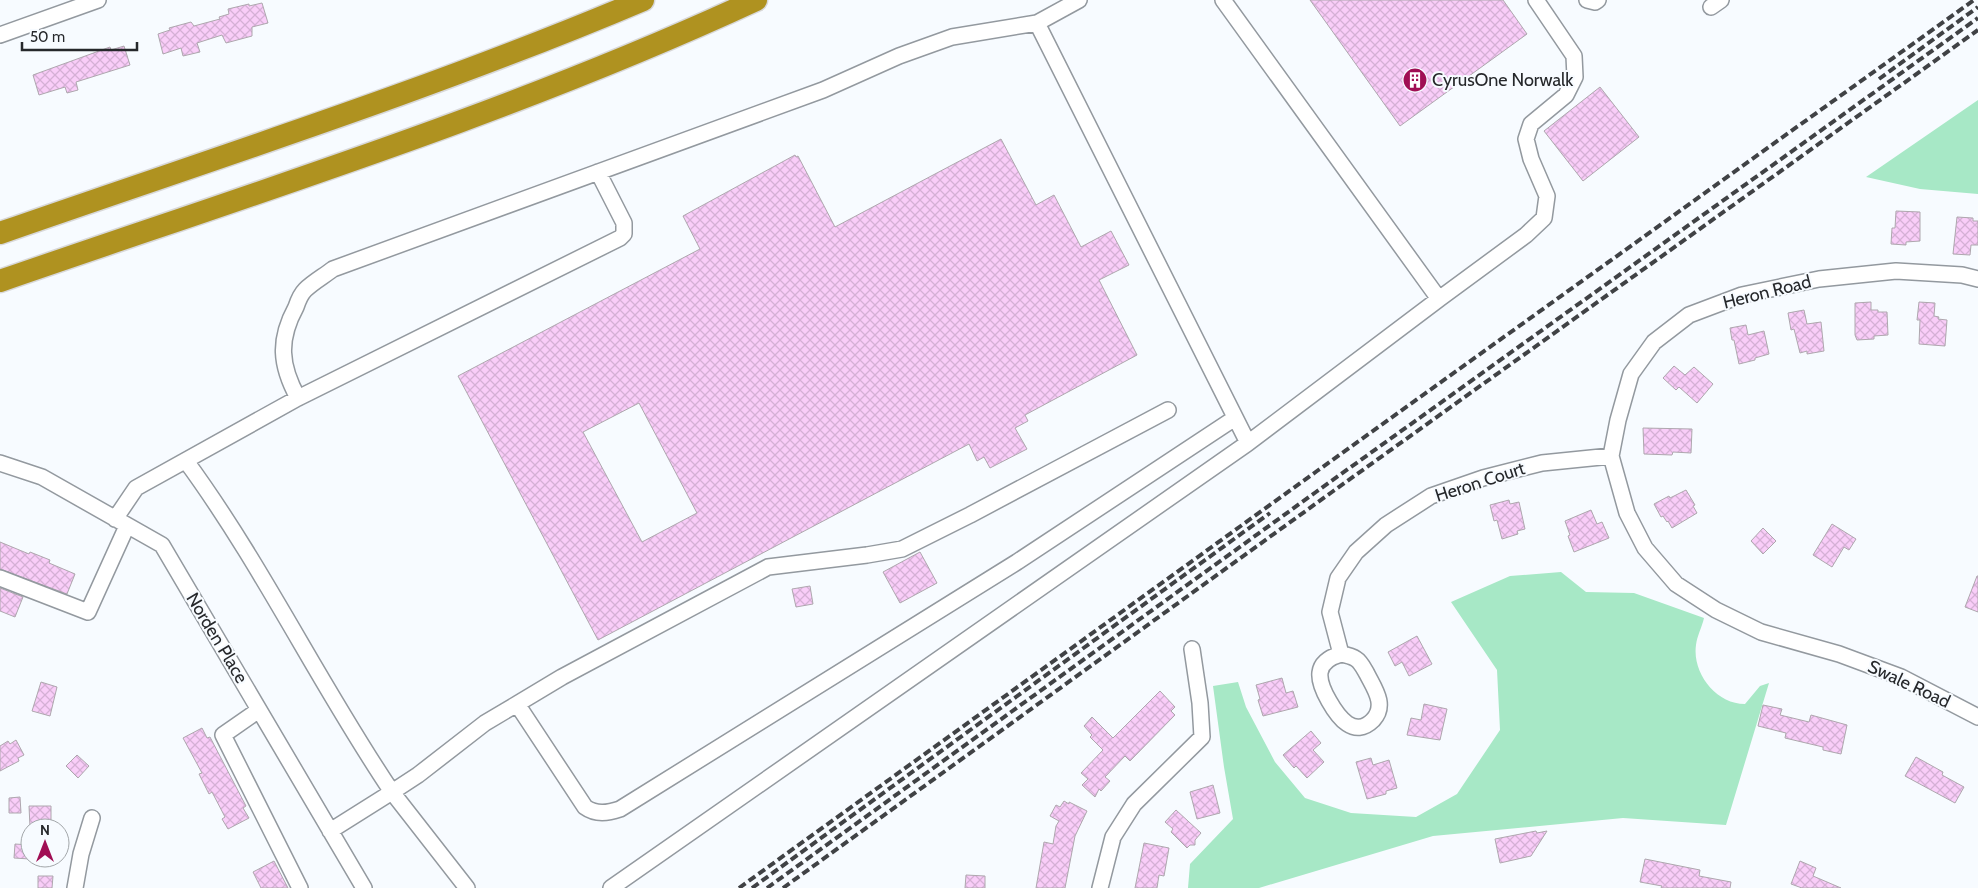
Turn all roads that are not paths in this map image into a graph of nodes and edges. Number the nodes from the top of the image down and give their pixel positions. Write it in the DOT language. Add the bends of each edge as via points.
graph roads {
  1 [pos="98,0"];
  2 [pos="643,0"];
  3 [pos="756,0"];
  4 [pos="1079,0"];
  5 [pos="1223,0"];
  6 [pos="1536,0"];
  7 [pos="1588,0"];
  8 [pos="1598,0"];
  9 [pos="1037,23"];
  10 [pos="0,34"];
  11 [pos="598,172"];
  12 [pos="0,233"];
  13 [pos="1978,279"];
  14 [pos="0,281"];
  15 [pos="1439,299"];
  16 [pos="298,398"];
  17 [pos="1168,410"];
  18 [pos="1235,418"];
  19 [pos="1248,443"];
  20 [pos="1611,456"];
  21 [pos="186,461"];
  22 [pos="0,463"];
  23 [pos="121,522"];
  24 [pos="0,578"];
  25 [pos="1192,649"];
  26 [pos="1342,654"];
  27 [pos="1839,654"];
  28 [pos="517,704"];
  29 [pos="259,710"];
  30 [pos="1978,717"];
  31 [pos="392,792"];
  32 [pos="92,818"];
  33 [pos="330,831"];
  34 [pos="75,888"];
  35 [pos="300,888"];
  36 [pos="364,888"];
  37 [pos="467,888"];
  38 [pos="611,888"];
  39 [pos="1100,888"];
  1 -- 10 [label="street"];
  2 -- 12 [label="highway" via="421,87"];
  3 -- 14 [label="highway" via="593,70 438,130"];
  4 -- 9 [label="street"];
  5 -- 15 [label="street"];
  6 -- 15 [label="street" via="1574,56 1575,77 1566,95 1531,124 1526,139 1547,196 1544,218"];
  7 -- 8 [label="street"];
  9 -- 11 [label="street" via="952,37 899,56 823,90"];
  9 -- 18 [label="street"];
  11 -- 16 [label="street" via="333,269 304,291 283,340 287,376"];
  11 -- 16 [label="street" via="624,223 624,234 620,238"];
  13 -- 20 [label="street, Heron Road" via="1962,275 1896,272 1819,279 1742,295 1689,315 1654,342 1631,374"];
  15 -- 19 [label="street"];
  16 -- 21 [label="street"];
  17 -- 28 [label="street" via="902,548 768,567 562,676"];
  18 -- 19 [label="street"];
  18 -- 28 [label="street" via="1017,562 620,809 601,813 591,812 585,807"];
  19 -- 38 [label="street"];
  20 -- 26 [label="street, Heron Court" via="1542,463 1483,478 1431,496 1386,525 1356,552 1338,578 1330,612"];
  20 -- 27 [label="street, Heron Road" via="1626,514 1646,548 1676,584 1716,610 1761,632"];
  21 -- 23 [label="street" via="136,488"];
  21 -- 31 [label="street" via="228,519 363,750"];
  22 -- 23 [label="street, Norden Place" via="42,477"];
  23 -- 24 [label="street" via="88,612"];
  23 -- 29 [label="street, Norden Place" via="162,545"];
  25 -- 39 [label="street" via="1202,737 1134,804 1113,837"];
  26 -- 26 [label="street" via="1325,662 1319,673 1321,688 1342,721 1360,726 1375,718 1379,700 1360,662"];
  27 -- 30 [label="street, Swale Road" via="1901,677"];
  28 -- 31 [label="street" via="485,722"];
  29 -- 33 [label="street, Norden Place"];
  29 -- 35 [label="street" via="223,735"];
  31 -- 33 [label="street"];
  31 -- 37 [label="street"];
  32 -- 34 [label="street"];
  33 -- 36 [label="street, Norden Place"];
}
